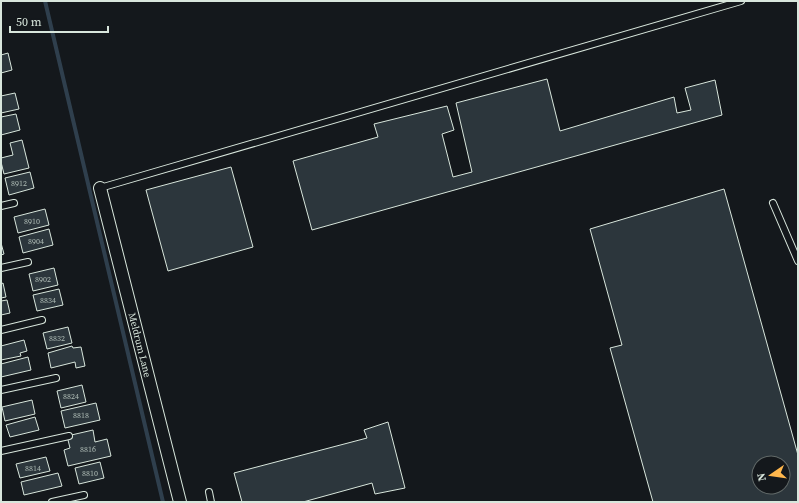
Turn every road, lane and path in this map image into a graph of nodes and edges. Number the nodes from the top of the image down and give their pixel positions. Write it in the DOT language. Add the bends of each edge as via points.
graph roads {
  1 [pos="741,1"];
  2 [pos="100,188"];
  3 [pos="14,203"];
  4 [pos="773,203"];
  5 [pos="1,206"];
  6 [pos="798,261"];
  7 [pos="28,262"];
  8 [pos="1,268"];
  9 [pos="42,320"];
  10 [pos="1,330"];
  11 [pos="56,378"];
  12 [pos="1,390"];
  13 [pos="69,436"];
  14 [pos="1,451"];
  15 [pos="209,492"];
  16 [pos="84,495"];
  17 [pos="52,502"];
  18 [pos="180,502"];
  19 [pos="211,502"];
  1 -- 2 [label="lane"];
  2 -- 18 [label="street, Meldrum Lane"];
  3 -- 5 [label="lane"];
  4 -- 6 [label="lane"];
  7 -- 8 [label="lane"];
  9 -- 10 [label="lane"];
  11 -- 12 [label="lane"];
  13 -- 14 [label="lane"];
  15 -- 19 [label="lane"];
  16 -- 17 [label="lane"];
}
